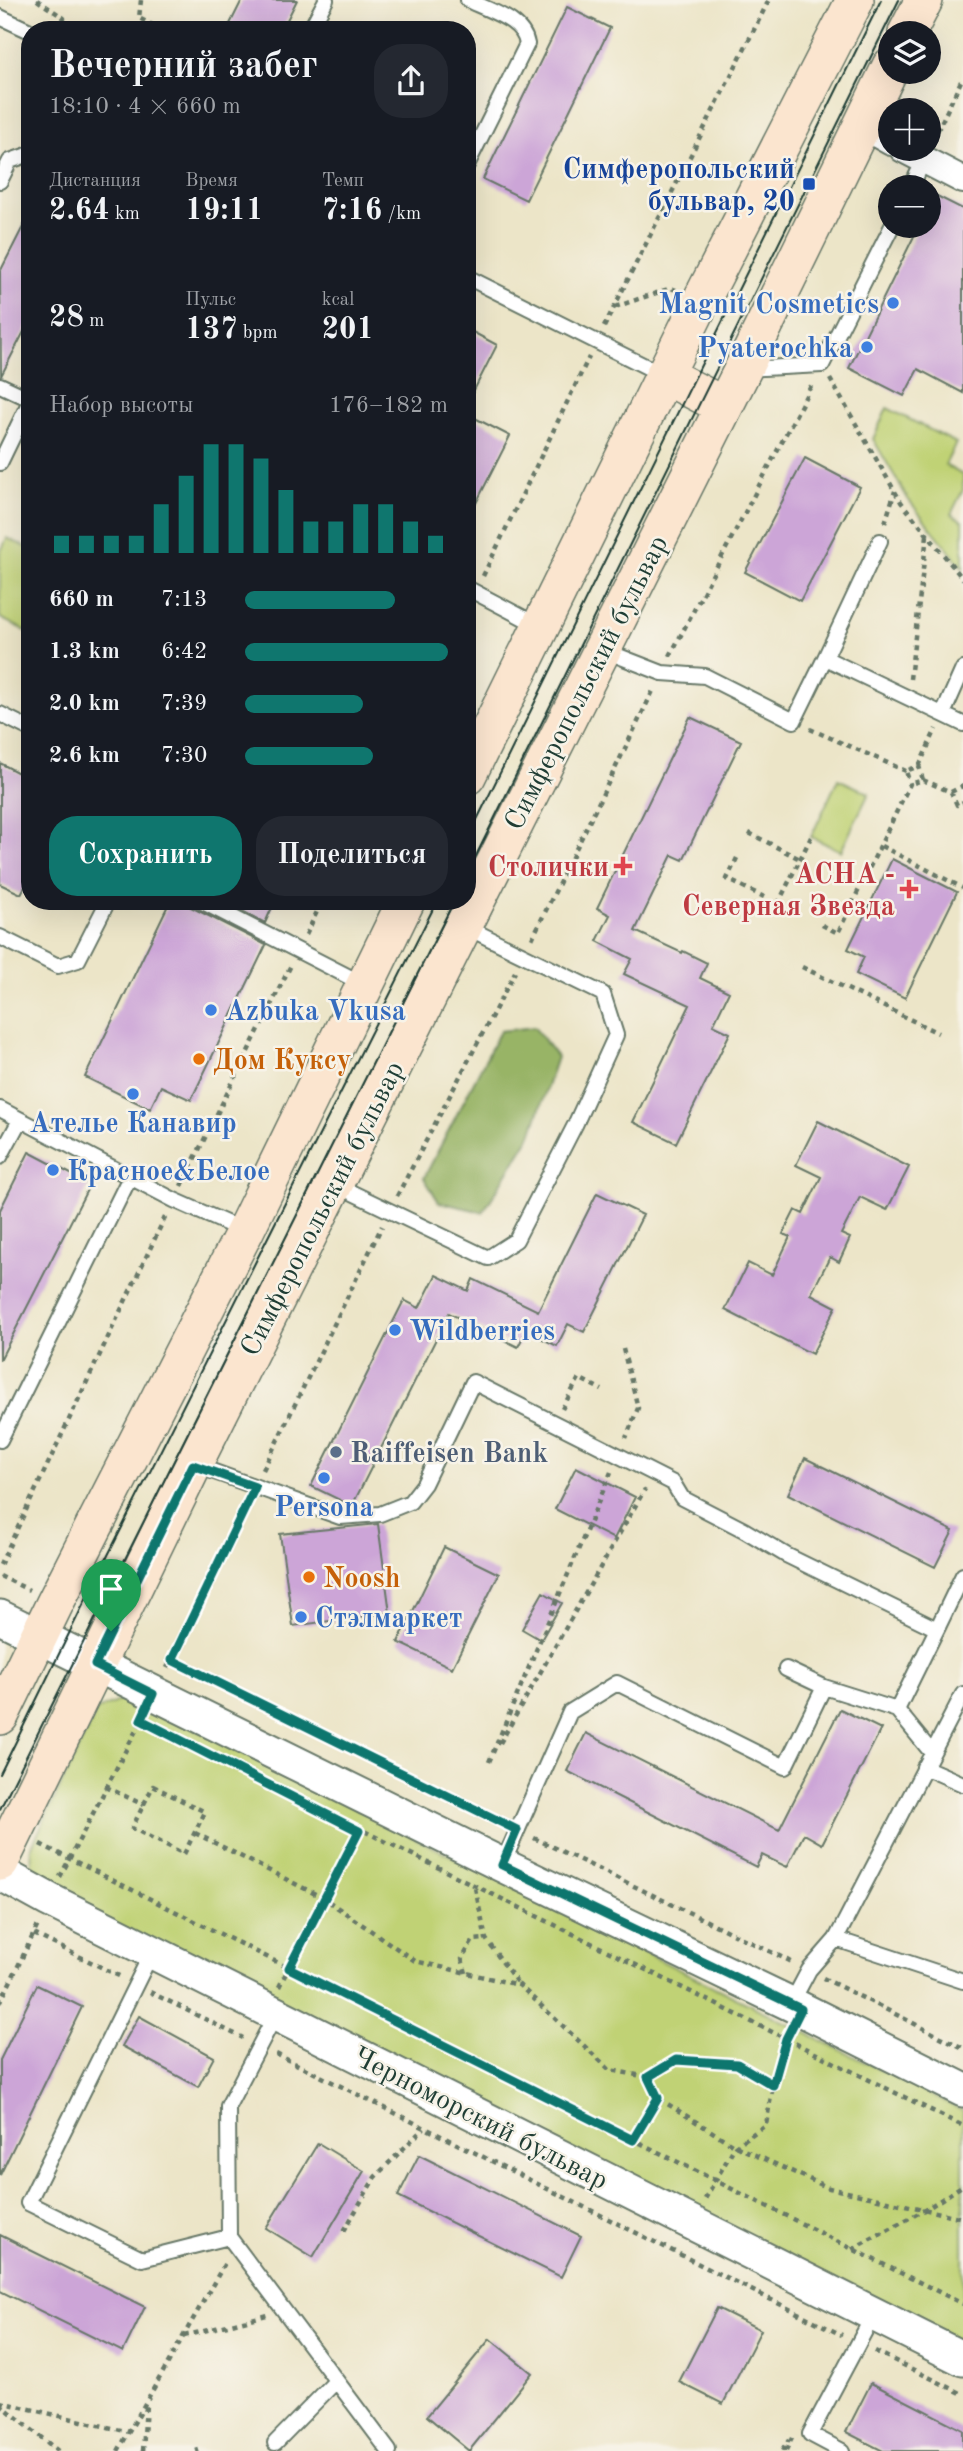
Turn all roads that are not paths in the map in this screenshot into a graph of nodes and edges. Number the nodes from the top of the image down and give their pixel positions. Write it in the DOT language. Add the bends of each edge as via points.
graph roads {
  1 [pos="326,0"];
  2 [pos="468,0"];
  3 [pos="855,0"];
  4 [pos="924,0"];
  5 [pos="0,17"];
  6 [pos="315,21"];
  7 [pos="913,21"];
  8 [pos="21,27"];
  9 [pos="887,84"];
  10 [pos="876,134"];
  11 [pos="476,147"];
  12 [pos="21,157"];
  13 [pos="926,161"];
  14 [pos="963,180"];
  15 [pos="0,181"];
  16 [pos="886,238"];
  17 [pos="476,280"];
  18 [pos="743,369"];
  19 [pos="664,375"];
  20 [pos="0,385"];
  21 [pos="21,396"];
  22 [pos="724,407"];
  23 [pos="21,419"];
  24 [pos="0,463"];
  25 [pos="880,541"];
  26 [pos="476,593"];
  27 [pos="540,626"];
  28 [pos="601,649"];
  29 [pos="825,658"];
  30 [pos="963,669"];
  31 [pos="0,714"];
  32 [pos="943,714"];
  33 [pos="21,724"];
  34 [pos="963,724"];
  35 [pos="476,758"];
  36 [pos="476,897"];
  37 [pos="103,910"];
  38 [pos="218,910"];
  39 [pos="402,910"];
  40 [pos="470,910"];
  41 [pos="462,925"];
  42 [pos="0,937"];
  43 [pos="364,985"];
  44 [pos="0,1109"];
  45 [pos="20,1120"];
  46 [pos="0,1157"];
  47 [pos="130,1177"];
  48 [pos="333,1184"];
  49 [pos="246,1231"];
  50 [pos="0,1440"];
  51 [pos="193,1465"];
  52 [pos="963,1575"];
  53 [pos="0,1617"];
  54 [pos="937,1629"];
  55 [pos="39,1637"];
  56 [pos="95,1665"];
  57 [pos="786,1669"];
  58 [pos="824,1687"];
  59 [pos="963,1695"];
  60 [pos="897,1710"];
  61 [pos="0,1716"];
  62 [pos="932,1753"];
  63 [pos="925,1767"];
  64 [pos="963,1784"];
  65 [pos="0,1862"];
  66 [pos="502,1865"];
  67 [pos="0,1873"];
  68 [pos="836,1939"];
  69 [pos="152,1952"];
  70 [pos="963,1981"];
  71 [pos="276,2003"];
  72 [pos="796,2006"];
  73 [pos="963,2090"];
  74 [pos="232,2242"];
  75 [pos="866,2328"];
  76 [pos="963,2359"];
  77 [pos="336,2381"];
  78 [pos="275,2443"];
  79 [pos="389,2451"];
  80 [pos="842,2451"];
  1 -- 6 [label="lane"];
  2 -- 11 [label="lane" via="520,26 527,44"];
  3 -- 19 [label="main road"];
  4 -- 7 [label="main road"];
  5 -- 8 [label="lane"];
  9 -- 10 [label="main road, Симферопольский бульвар"];
  10 -- 18 [label="main road, Симферопольский бульвар"];
  12 -- 15 [label="lane" via="10,161"];
  13 -- 14 [label="street"];
  16 -- 18 [label="lane" via="822,365"];
  17 -- 19 [label="lane"];
  18 -- 22 [label="main road, Симферопольский бульвар"];
  19 -- 22 [label="main road"];
  19 -- 27 [label="main road"];
  20 -- 21 [label="lane"];
  22 -- 28 [label="main road, Симферопольский бульвар"];
  23 -- 24 [label="lane"];
  25 -- 29 [label="lane"];
  26 -- 27 [label="lane"];
  27 -- 35 [label="main road"];
  28 -- 29 [label="lane" via="662,673 705,676 793,721"];
  28 -- 36 [label="main road, Симферопольский бульвар"];
  29 -- 32 [label="lane"];
  30 -- 32 [label="lane"];
  31 -- 33 [label="lane"];
  32 -- 34 [label="lane"];
  37 -- 42 [label="lane" via="78,960 58,966"];
  38 -- 43 [label="lane"];
  39 -- 43 [label="main road, Симферопольский бульвар"];
  40 -- 41 [label="main road, Симферопольский бульвар"];
  41 -- 48 [label="main road, Симферопольский бульвар"];
  41 -- 48 [label="lane" via="603,994 616,1035 575,1125 516,1240 488,1258"];
  43 -- 49 [label="main road, Симферопольский бульвар"];
  44 -- 45 [label="lane"];
  45 -- 46 [label="lane"];
  45 -- 47 [label="lane"];
  47 -- 49 [label="lane"];
  47 -- 50 [label="lane"];
  48 -- 51 [label="main road, Симферопольский бульвар"];
  49 -- 55 [label="main road, Симферопольский бульвар"];
  51 -- 54 [label="lane" via="340,1517 380,1514 410,1502 424,1484 473,1382 673,1483 682,1499 786,1555"];
  51 -- 56 [label="main road, Симферопольский бульвар"];
  52 -- 54 [label="lane"];
  53 -- 55 [label="street"];
  54 -- 60 [label="lane"];
  55 -- 56 [label="street"];
  55 -- 61 [label="main road, Симферопольский бульвар"];
  56 -- 65 [label="main road, Симферопольский бульвар"];
  56 -- 66 [label="street" via="145,1714"];
  57 -- 58 [label="lane"];
  58 -- 60 [label="lane"];
  58 -- 66 [label="lane" via="785,1767 617,1683 570,1712"];
  59 -- 62 [label="lane"];
  60 -- 62 [label="lane"];
  62 -- 63 [label="lane"];
  63 -- 64 [label="lane"];
  63 -- 68 [label="lane"];
  66 -- 72 [label="street"];
  67 -- 69 [label="street, Черноморский бульвар"];
  68 -- 70 [label="lane"];
  68 -- 72 [label="lane" via="809,1970"];
  69 -- 71 [label="street, Черноморский бульвар"];
  69 -- 74 [label="lane" via="28,2203 142,2259"];
  71 -- 74 [label="lane" via="228,2106"];
  71 -- 75 [label="street, Черноморский бульвар"];
  72 -- 73 [label="street"];
  74 -- 77 [label="lane"];
  75 -- 76 [label="street, Черноморский бульвар"];
  75 -- 80 [label="lane" via="810,2434"];
  77 -- 78 [label="lane"];
  77 -- 79 [label="lane"];
}
